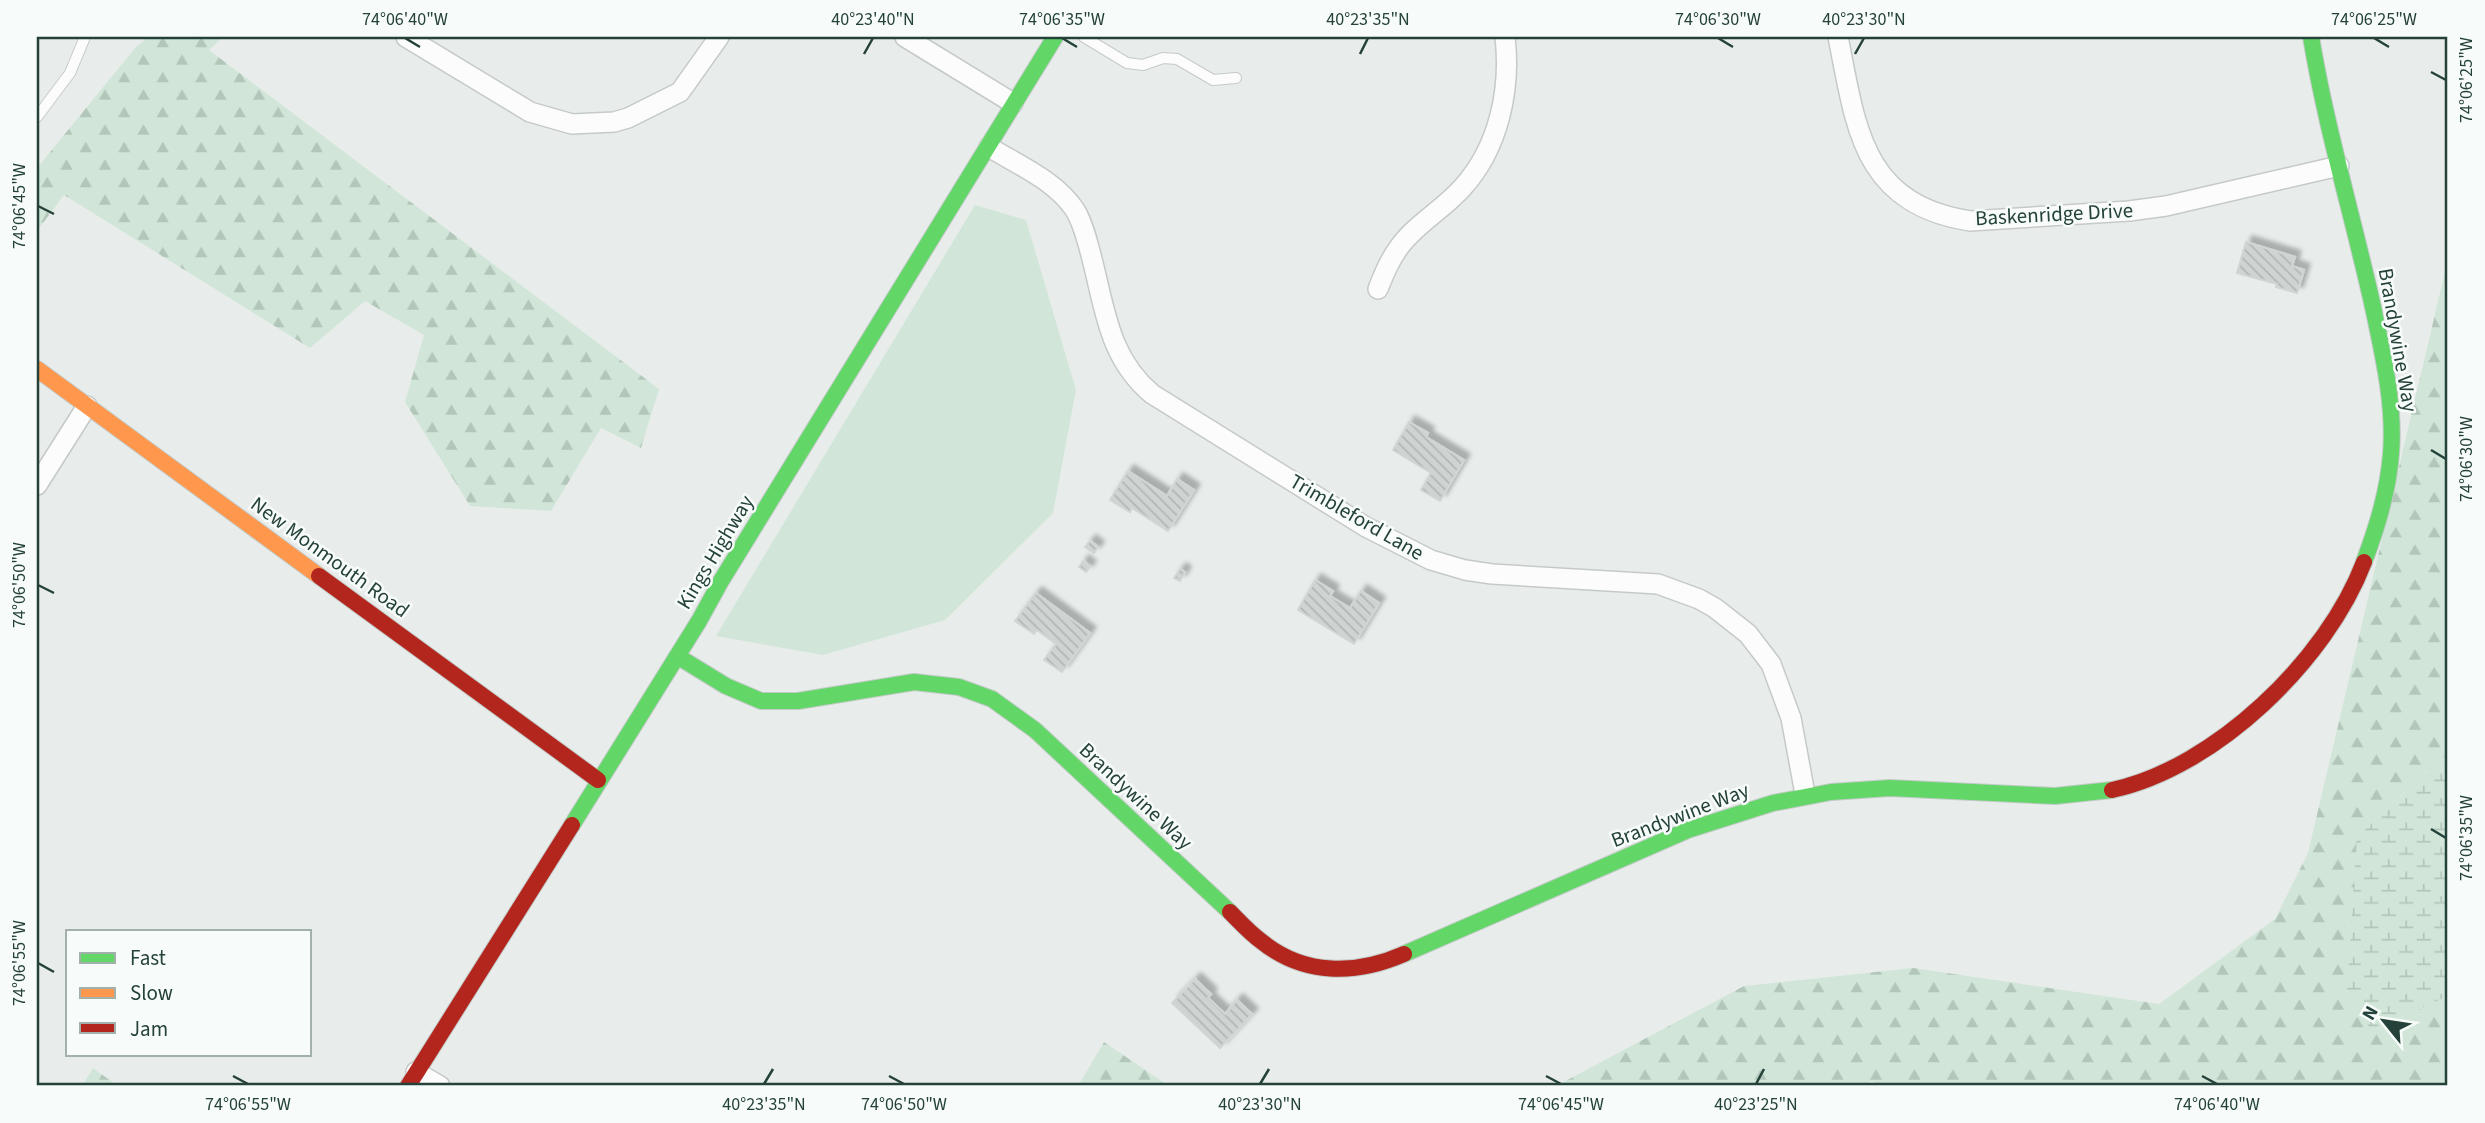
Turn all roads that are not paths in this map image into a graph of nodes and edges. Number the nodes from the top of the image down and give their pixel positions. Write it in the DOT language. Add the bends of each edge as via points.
graph roads {
  1 [pos="85,37"];
  2 [pos="406,37"];
  3 [pos="719,37"];
  4 [pos="905,37"];
  5 [pos="1055,37"];
  6 [pos="1084,37"];
  7 [pos="1505,37"];
  8 [pos="1838,37"];
  9 [pos="2311,37"];
  10 [pos="1236,78"];
  11 [pos="1013,103"];
  12 [pos="37,117"];
  13 [pos="989,147"];
  14 [pos="2339,166"];
  15 [pos="1378,289"];
  16 [pos="37,369"];
  17 [pos="87,406"];
  18 [pos="37,485"];
  19 [pos="677,656"];
  20 [pos="598,780"];
  21 [pos="1805,794"];
  22 [pos="412,1079"];
  23 [pos="440,1086"];
  1 -- 12 [label="lane" via="70,73"];
  2 -- 3 [label="street" via="530,112 586,125 628,118 680,92"];
  4 -- 11 [label="street"];
  5 -- 11 [label="street, Kings Highway"];
  6 -- 10 [label="lane" via="1127,63 1177,59 1213,80"];
  7 -- 15 [label="street" via="1503,101 1482,161 1462,189 1401,244"];
  8 -- 14 [label="street, Baskenridge Drive" via="1853,116 1867,154 1889,184 1911,201 1951,218 2129,211"];
  9 -- 14 [label="street, Brandywine Way"];
  11 -- 13 [label="street, Kings Highway"];
  13 -- 19 [label="street, Kings Highway"];
  13 -- 21 [label="street, Trimbleford Lane" via="1043,179 1076,212 1120,358 1138,383 1366,527 1431,560 1492,574 1658,584 1715,608 1748,634 1771,664 1791,718"];
  14 -- 21 [label="street, Brandywine Way" via="2388,383 2390,455 2375,537 2339,612 2305,660 2249,716 2206,748 2122,789 2067,796 1918,788"];
  16 -- 17 [label="street, New Monmouth Road"];
  17 -- 18 [label="street"];
  17 -- 20 [label="street, New Monmouth Road"];
  19 -- 20 [label="street, Kings Highway"];
  19 -- 21 [label="street, Brandywine Way" via="746,696 774,703 914,682 959,687 992,699 1035,730 1262,943 1288,959 1331,970 1381,964 1688,830"];
  20 -- 22 [label="street, Kings Highway"];
  22 -- 23 [label="street"];
}
